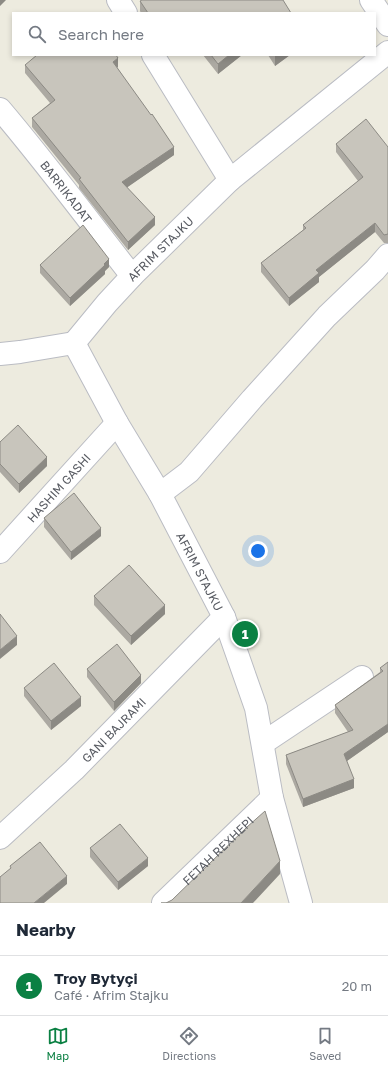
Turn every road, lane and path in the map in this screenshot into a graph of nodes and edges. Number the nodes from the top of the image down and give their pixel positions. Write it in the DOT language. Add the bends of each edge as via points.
graph roads {
  1 [pos="118,0"];
  2 [pos="371,0"];
  3 [pos="125,12"];
  4 [pos="388,25"];
  5 [pos="388,52"];
  6 [pos="154,56"];
  7 [pos="0,109"];
  8 [pos="230,180"];
  9 [pos="388,255"];
  10 [pos="132,276"];
  11 [pos="74,343"];
  12 [pos="0,354"];
  13 [pos="117,423"];
  14 [pos="160,494"];
  15 [pos="0,552"];
  16 [pos="224,617"];
  17 [pos="362,677"];
  18 [pos="263,743"];
  19 [pos="272,798"];
  20 [pos="0,838"];
  21 [pos="163,903"];
  22 [pos="301,903"];
  1 -- 3 [label="street"];
  2 -- 4 [label="street"];
  5 -- 8 [label="street, AFRIM STAJKU"];
  6 -- 8 [label="street"];
  7 -- 10 [label="street, BARRIKADAT"];
  8 -- 10 [label="street, AFRIM STAJKU"];
  9 -- 14 [label="street" via="327,316 189,472"];
  10 -- 11 [label="street, AFRIM STAJKU"];
  11 -- 12 [label="street"];
  11 -- 13 [label="street, AFRIM STAJKU"];
  13 -- 14 [label="street, AFRIM STAJKU"];
  13 -- 15 [label="street, HASHIM GASHI"];
  14 -- 16 [label="street, AFRIM STAJKU"];
  16 -- 18 [label="street, AFRIM STAJKU" via="256,708"];
  16 -- 20 [label="street, GANI BAJRAMI" via="74,770"];
  17 -- 18 [label="street"];
  18 -- 19 [label="street, AFRIM STAJKU"];
  19 -- 21 [label="street, FETAH REXHEPI"];
  19 -- 22 [label="street, AFRIM STAJKU"];
}
